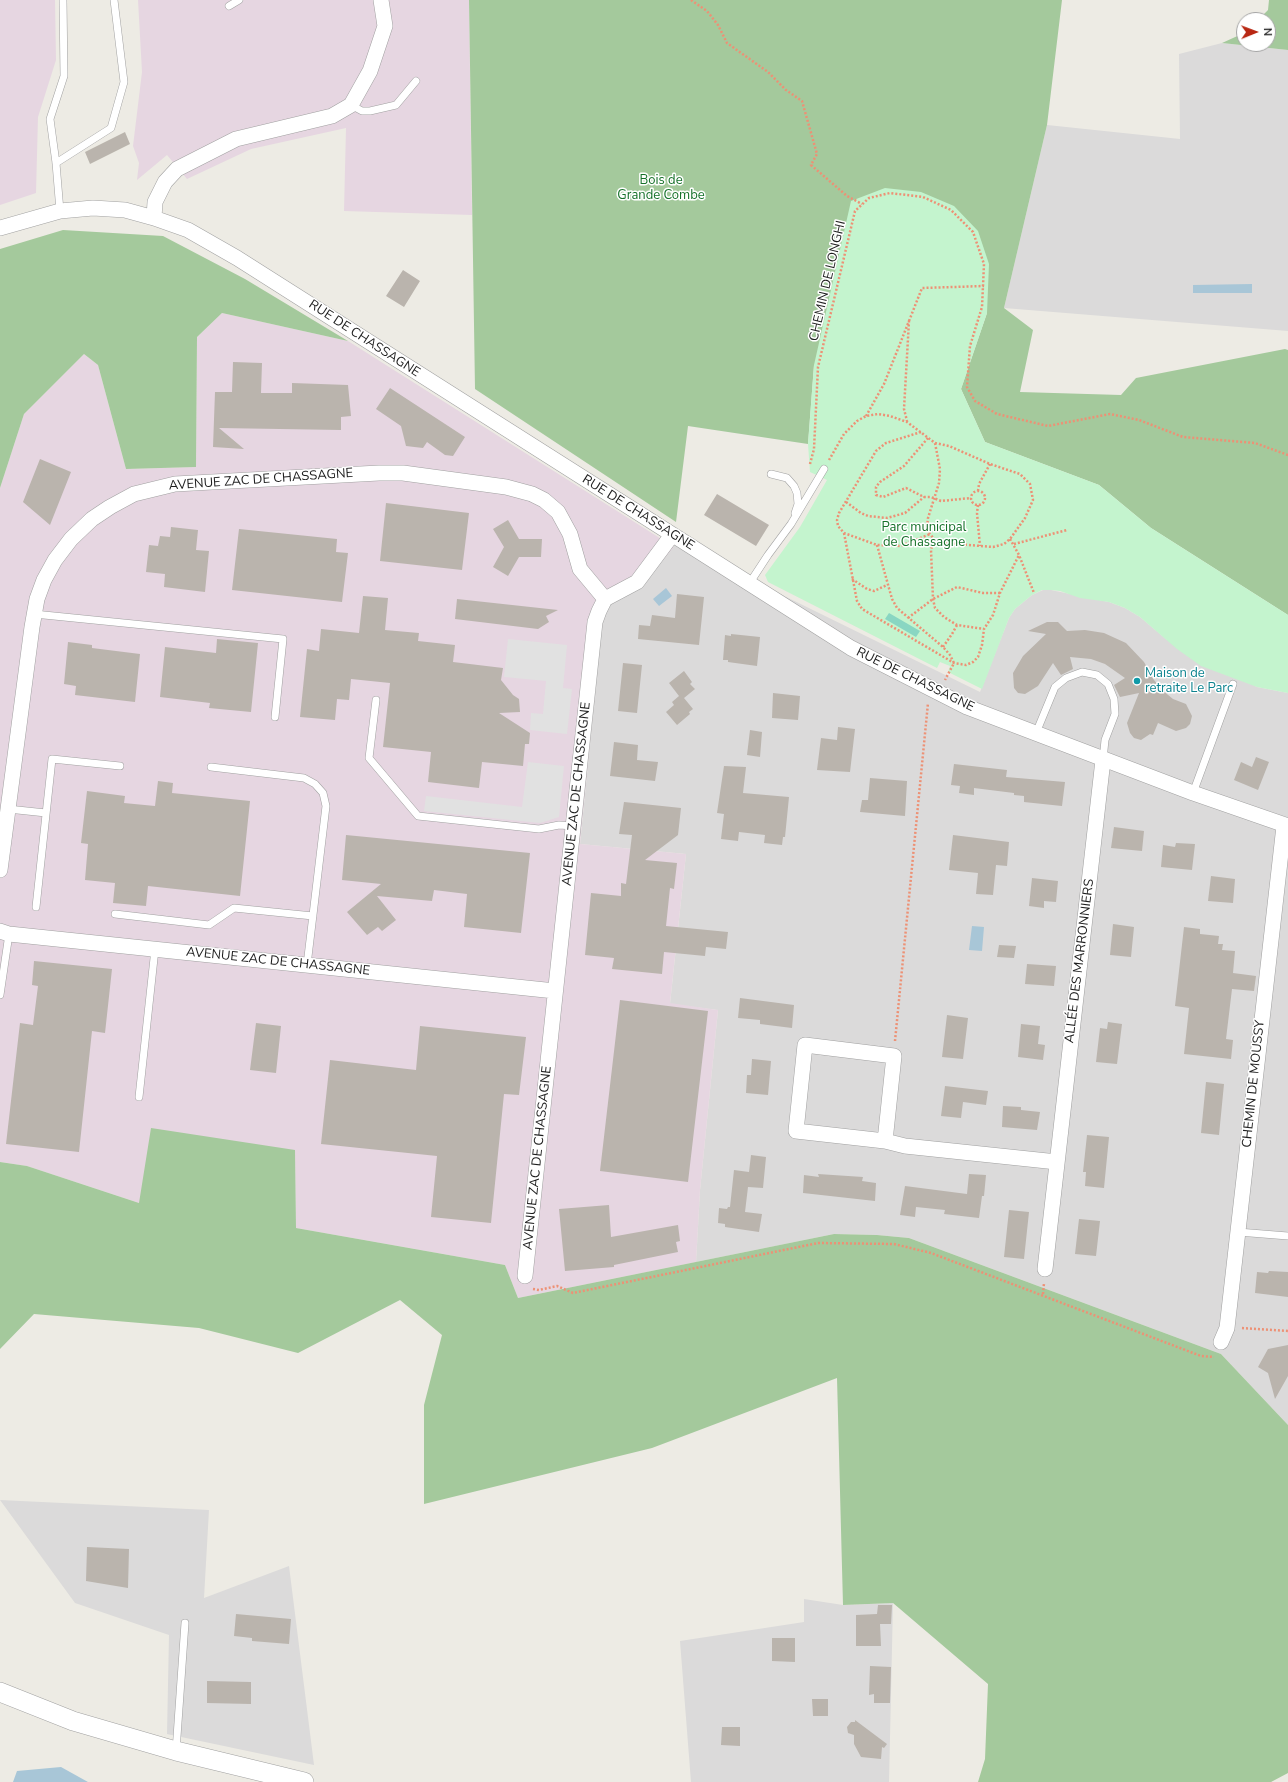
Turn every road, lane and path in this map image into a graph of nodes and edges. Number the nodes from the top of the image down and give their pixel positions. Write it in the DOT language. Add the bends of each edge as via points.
graph roads {
  1 [pos="62,0"];
  2 [pos="114,0"];
  3 [pos="239,0"];
  4 [pos="382,0"];
  5 [pos="691,0"];
  6 [pos="229,6"];
  7 [pos="416,82"];
  8 [pos="351,105"];
  9 [pos="56,163"];
  10 [pos="862,204"];
  11 [pos="60,211"];
  12 [pos="154,218"];
  13 [pos="0,228"];
  14 [pos="984,286"];
  15 [pos="909,321"];
  16 [pos="866,416"];
  17 [pos="907,422"];
  18 [pos="921,432"];
  19 [pos="928,438"];
  20 [pos="935,443"];
  21 [pos="1288,455"];
  22 [pos="810,464"];
  23 [pos="990,464"];
  24 [pos="824,469"];
  25 [pos="771,474"];
  26 [pos="811,491"];
  27 [pos="978,491"];
  28 [pos="924,497"];
  29 [pos="935,498"];
  30 [pos="971,498"];
  31 [pos="846,502"];
  32 [pos="978,505"];
  33 [pos="791,524"];
  34 [pos="1067,530"];
  35 [pos="844,532"];
  36 [pos="930,534"];
  37 [pos="672,535"];
  38 [pos="934,539"];
  39 [pos="1010,540"];
  40 [pos="1014,544"];
  41 [pos="877,545"];
  42 [pos="980,546"];
  43 [pos="1019,555"];
  44 [pos="852,579"];
  45 [pos="748,584"];
  46 [pos="887,585"];
  47 [pos="1000,593"];
  48 [pos="1034,593"];
  49 [pos="606,599"];
  50 [pos="933,599"];
  51 [pos="34,614"];
  52 [pos="908,618"];
  53 [pos="957,624"];
  54 [pos="984,629"];
  55 [pos="943,646"];
  56 [pos="954,663"];
  57 [pos="1232,684"];
  58 [pos="937,692"];
  59 [pos="376,700"];
  60 [pos="274,717"];
  61 [pos="1036,733"];
  62 [pos="1103,760"];
  63 [pos="120,766"];
  64 [pos="211,767"];
  65 [pos="1193,793"];
  66 [pos="8,809"];
  67 [pos="46,813"];
  68 [pos="573,826"];
  69 [pos="1286,826"];
  70 [pos="0,870"];
  71 [pos="36,907"];
  72 [pos="115,914"];
  73 [pos="313,916"];
  74 [pos="4,933"];
  75 [pos="155,949"];
  76 [pos="307,965"];
  77 [pos="555,991"];
  78 [pos="0,995"];
  79 [pos="894,1056"];
  80 [pos="139,1098"];
  81 [pos="885,1140"];
  82 [pos="1057,1162"];
  83 [pos="1238,1232"];
  84 [pos="1288,1236"];
  85 [pos="1045,1269"];
  86 [pos="525,1276"];
  87 [pos="1227,1328"];
  88 [pos="1288,1331"];
  89 [pos="1221,1342"];
  90 [pos="185,1623"];
  91 [pos="0,1692"];
  92 [pos="176,1751"];
  93 [pos="304,1782"];
  1 -- 9 [label="lane" via="64,76 50,119"];
  2 -- 9 [label="lane" via="124,82 111,128"];
  3 -- 6 [label="lane"];
  4 -- 8 [label="street" via="385,26 370,71"];
  5 -- 10 [label="path" via="707,11 727,43 768,72 786,90 802,101 817,154 811,165 847,196"];
  7 -- 8 [label="lane" via="396,105 362,111"];
  8 -- 12 [label="street" via="332,116 236,139 177,169 165,182 155,202"];
  9 -- 11 [label="lane"];
  10 -- 14 [label="path" via="869,198 890,193 923,197 951,210 973,232 984,264"];
  10 -- 22 [label="path, CHEMIN DE LONGHI" via="855,211 818,367 814,448"];
  11 -- 12 [label="street, RUE DE CHASSAGNE" via="93,208 125,210"];
  11 -- 13 [label="street, RUE DE CHASSAGNE"];
  12 -- 37 [label="street, RUE DE CHASSAGNE" via="188,230 237,258"];
  14 -- 15 [label="path" via="922,288"];
  14 -- 21 [label="path" via="982,307 970,346 967,387 975,401 996,414 1048,426 1110,414 1139,420 1183,437 1254,443"];
  15 -- 16 [label="path" via="884,384"];
  15 -- 17 [label="path" via="904,408"];
  16 -- 17 [label="path" via="878,414"];
  16 -- 24 [label="path" via="844,434"];
  17 -- 18 [label="path"];
  18 -- 19 [label="path"];
  18 -- 31 [label="path" via="886,443 876,451"];
  19 -- 20 [label="path"];
  19 -- 28 [label="path" via="904,466 880,482 875,491 879,497 883,497 906,488"];
  20 -- 23 [label="path"];
  20 -- 29 [label="path" via="940,469"];
  22 -- 24 [label="path"];
  22 -- 26 [label="path, CHEMIN DE LONGHI" via="806,479"];
  23 -- 27 [label="path"];
  23 -- 39 [label="path" via="1020,474 1026,479 1032,492 1030,508"];
  24 -- 26 [label="lane"];
  25 -- 33 [label="lane" via="787,478 797,493 798,504"];
  26 -- 33 [label="lane"];
  27 -- 30 [label="path" via="973,493"];
  27 -- 32 [label="path" via="984,493 985,499"];
  28 -- 29 [label="path"];
  28 -- 31 [label="path" via="905,513 887,518 868,516"];
  29 -- 30 [label="path" via="941,501"];
  29 -- 36 [label="path" via="928,518 927,527"];
  30 -- 32 [label="path"];
  31 -- 35 [label="path" via="837,520 838,526"];
  32 -- 42 [label="path"];
  33 -- 45 [label="lane"];
  34 -- 40 [label="path"];
  35 -- 41 [label="path"];
  35 -- 44 [label="path"];
  36 -- 38 [label="path"];
  36 -- 41 [label="path" via="901,546"];
  37 -- 45 [label="street, RUE DE CHASSAGNE"];
  37 -- 49 [label="street" via="637,582"];
  38 -- 42 [label="path" via="945,543"];
  38 -- 50 [label="path" via="931,550"];
  39 -- 40 [label="path"];
  39 -- 42 [label="path" via="993,547"];
  40 -- 43 [label="path"];
  41 -- 46 [label="path"];
  43 -- 47 [label="path"];
  43 -- 48 [label="path"];
  44 -- 46 [label="path" via="874,591"];
  44 -- 56 [label="path" via="856,601 862,608"];
  45 -- 58 [label="street, RUE DE CHASSAGNE" via="851,648"];
  46 -- 52 [label="path" via="897,608"];
  47 -- 50 [label="path" via="983,593 957,587"];
  47 -- 54 [label="path" via="993,615"];
  49 -- 51 [label="street, AVENUE ZAC DE CHASSAGNE" via="580,569 570,534 558,512 544,500 506,487 403,473 379,473 176,484 134,494 92,519 72,539 55,560 44,580"];
  49 -- 68 [label="street, AVENUE ZAC DE CHASSAGNE" via="595,622"];
  50 -- 52 [label="path"];
  50 -- 53 [label="path" via="935,608"];
  51 -- 60 [label="lane" via="283,638"];
  51 -- 66 [label="street, AVENUE ZAC DE CHASSAGNE"];
  52 -- 55 [label="path"];
  53 -- 54 [label="path"];
  53 -- 55 [label="path"];
  54 -- 56 [label="path" via="982,645 973,662"];
  55 -- 56 [label="path"];
  56 -- 58 [label="path"];
  57 -- 65 [label="lane"];
  58 -- 61 [label="street, RUE DE CHASSAGNE" via="967,707"];
  58 -- 79 [label="path" via="928,704"];
  59 -- 68 [label="lane" via="369,758 418,816 539,829 559,824"];
  61 -- 62 [label="street, RUE DE CHASSAGNE"];
  61 -- 62 [label="lane" via="1055,687 1066,678 1082,672 1097,675 1108,684 1114,699 1115,714 1105,740"];
  62 -- 65 [label="street, RUE DE CHASSAGNE"];
  62 -- 82 [label="street, ALLÉE DES MARRONNIERS"];
  63 -- 67 [label="lane" via="52,760"];
  64 -- 73 [label="lane" via="304,778 315,784 323,793 326,806"];
  65 -- 69 [label="street, RUE DE CHASSAGNE"];
  66 -- 67 [label="lane"];
  66 -- 70 [label="street, AVENUE ZAC DE CHASSAGNE"];
  67 -- 71 [label="lane"];
  68 -- 77 [label="street, AVENUE ZAC DE CHASSAGNE"];
  69 -- 83 [label="street, CHEMIN DE MOUSSY"];
  72 -- 73 [label="lane" via="209,925 234,908"];
  73 -- 76 [label="lane"];
  74 -- 75 [label="street, AVENUE ZAC DE CHASSAGNE"];
  74 -- 78 [label="lane"];
  75 -- 76 [label="street, AVENUE ZAC DE CHASSAGNE"];
  75 -- 80 [label="lane"];
  76 -- 77 [label="street, AVENUE ZAC DE CHASSAGNE"];
  77 -- 86 [label="street, AVENUE ZAC DE CHASSAGNE"];
  79 -- 81 [label="street"];
  79 -- 81 [label="street" via="805,1046 796,1131"];
  81 -- 82 [label="street" via="905,1146"];
  82 -- 85 [label="street, ALLÉE DES MARRONNIERS"];
  83 -- 84 [label="lane"];
  83 -- 87 [label="street, CHEMIN DE MOUSSY"];
  86 -- 89 [label="path" via="529,1288 538,1290 557,1286 573,1293 818,1243 894,1244 931,1253 1201,1356 1215,1357"];
  87 -- 88 [label="path"];
  87 -- 89 [label="street, CHEMIN DE MOUSSY"];
  90 -- 92 [label="lane"];
  91 -- 92 [label="street" via="73,1721"];
  92 -- 93 [label="street"];
}
